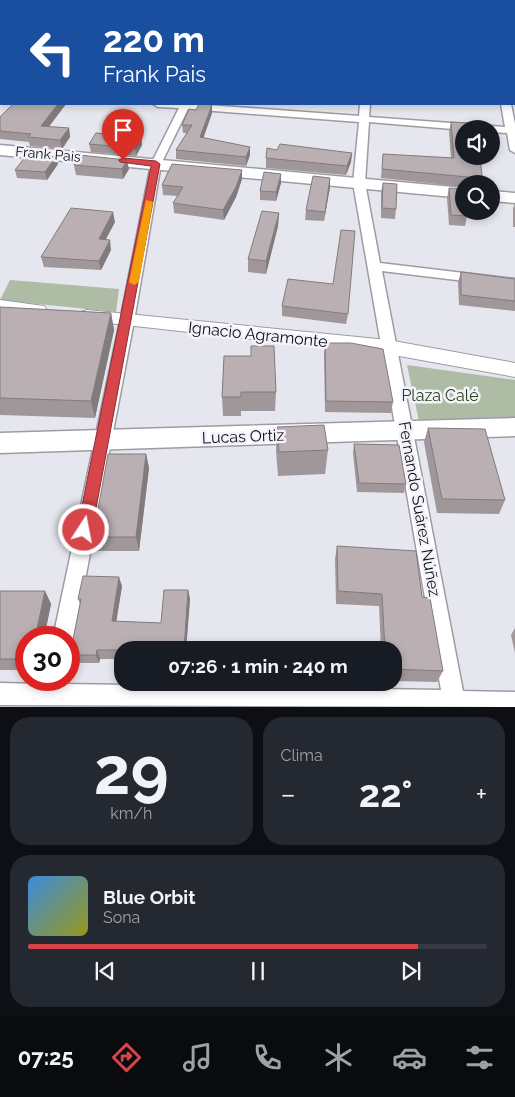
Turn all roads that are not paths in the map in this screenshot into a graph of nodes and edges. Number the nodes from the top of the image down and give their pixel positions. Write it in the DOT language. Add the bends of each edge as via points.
graph roads {
  1 [pos="186,105"];
  2 [pos="365,105"];
  3 [pos="506,105"];
  4 [pos="363,119"];
  5 [pos="511,130"];
  6 [pos="0,150"];
  7 [pos="515,150"];
  8 [pos="156,164"];
  9 [pos="359,183"];
  10 [pos="455,192"];
  11 [pos="500,197"];
  12 [pos="515,198"];
  13 [pos="373,266"];
  14 [pos="515,282"];
  15 [pos="0,306"];
  16 [pos="127,321"];
  17 [pos="388,347"];
  18 [pos="515,370"];
  19 [pos="515,427"];
  20 [pos="406,430"];
  21 [pos="103,440"];
  22 [pos="0,443"];
  23 [pos="65,626"];
  24 [pos="51,693"];
  25 [pos="0,694"];
  26 [pos="455,703"];
  27 [pos="515,703"];
  1 -- 4 [label="street"];
  1 -- 8 [label="street"];
  2 -- 4 [label="street, Fernando Suárez Núñez"];
  3 -- 5 [label="street"];
  4 -- 5 [label="street"];
  4 -- 9 [label="street, Fernando Suárez Núñez"];
  5 -- 7 [label="street"];
  6 -- 8 [label="main road, Frank Pais"];
  8 -- 9 [label="main road, Frank Pais"];
  8 -- 16 [label="street"];
  9 -- 10 [label="main road, Frank Pais"];
  9 -- 13 [label="street, Fernando Suárez Núñez"];
  11 -- 12 [label="main road"];
  13 -- 14 [label="street"];
  13 -- 17 [label="street, Fernando Suárez Núñez"];
  15 -- 16 [label="street, Ignacio Agramonte"];
  16 -- 17 [label="street, Ignacio Agramonte"];
  16 -- 21 [label="street"];
  17 -- 18 [label="street, Ignacio Agramonte"];
  17 -- 20 [label="street, Fernando Suárez Núñez"];
  19 -- 20 [label="main road, Lucas Ortiz"];
  20 -- 21 [label="main road, Lucas Ortiz"];
  20 -- 26 [label="street, Fernando Suárez Núñez"];
  21 -- 22 [label="main road, Lucas Ortiz"];
  21 -- 23 [label="street"];
  24 -- 25 [label="street"];
  24 -- 26 [label="street"];
  26 -- 27 [label="street"];
}
